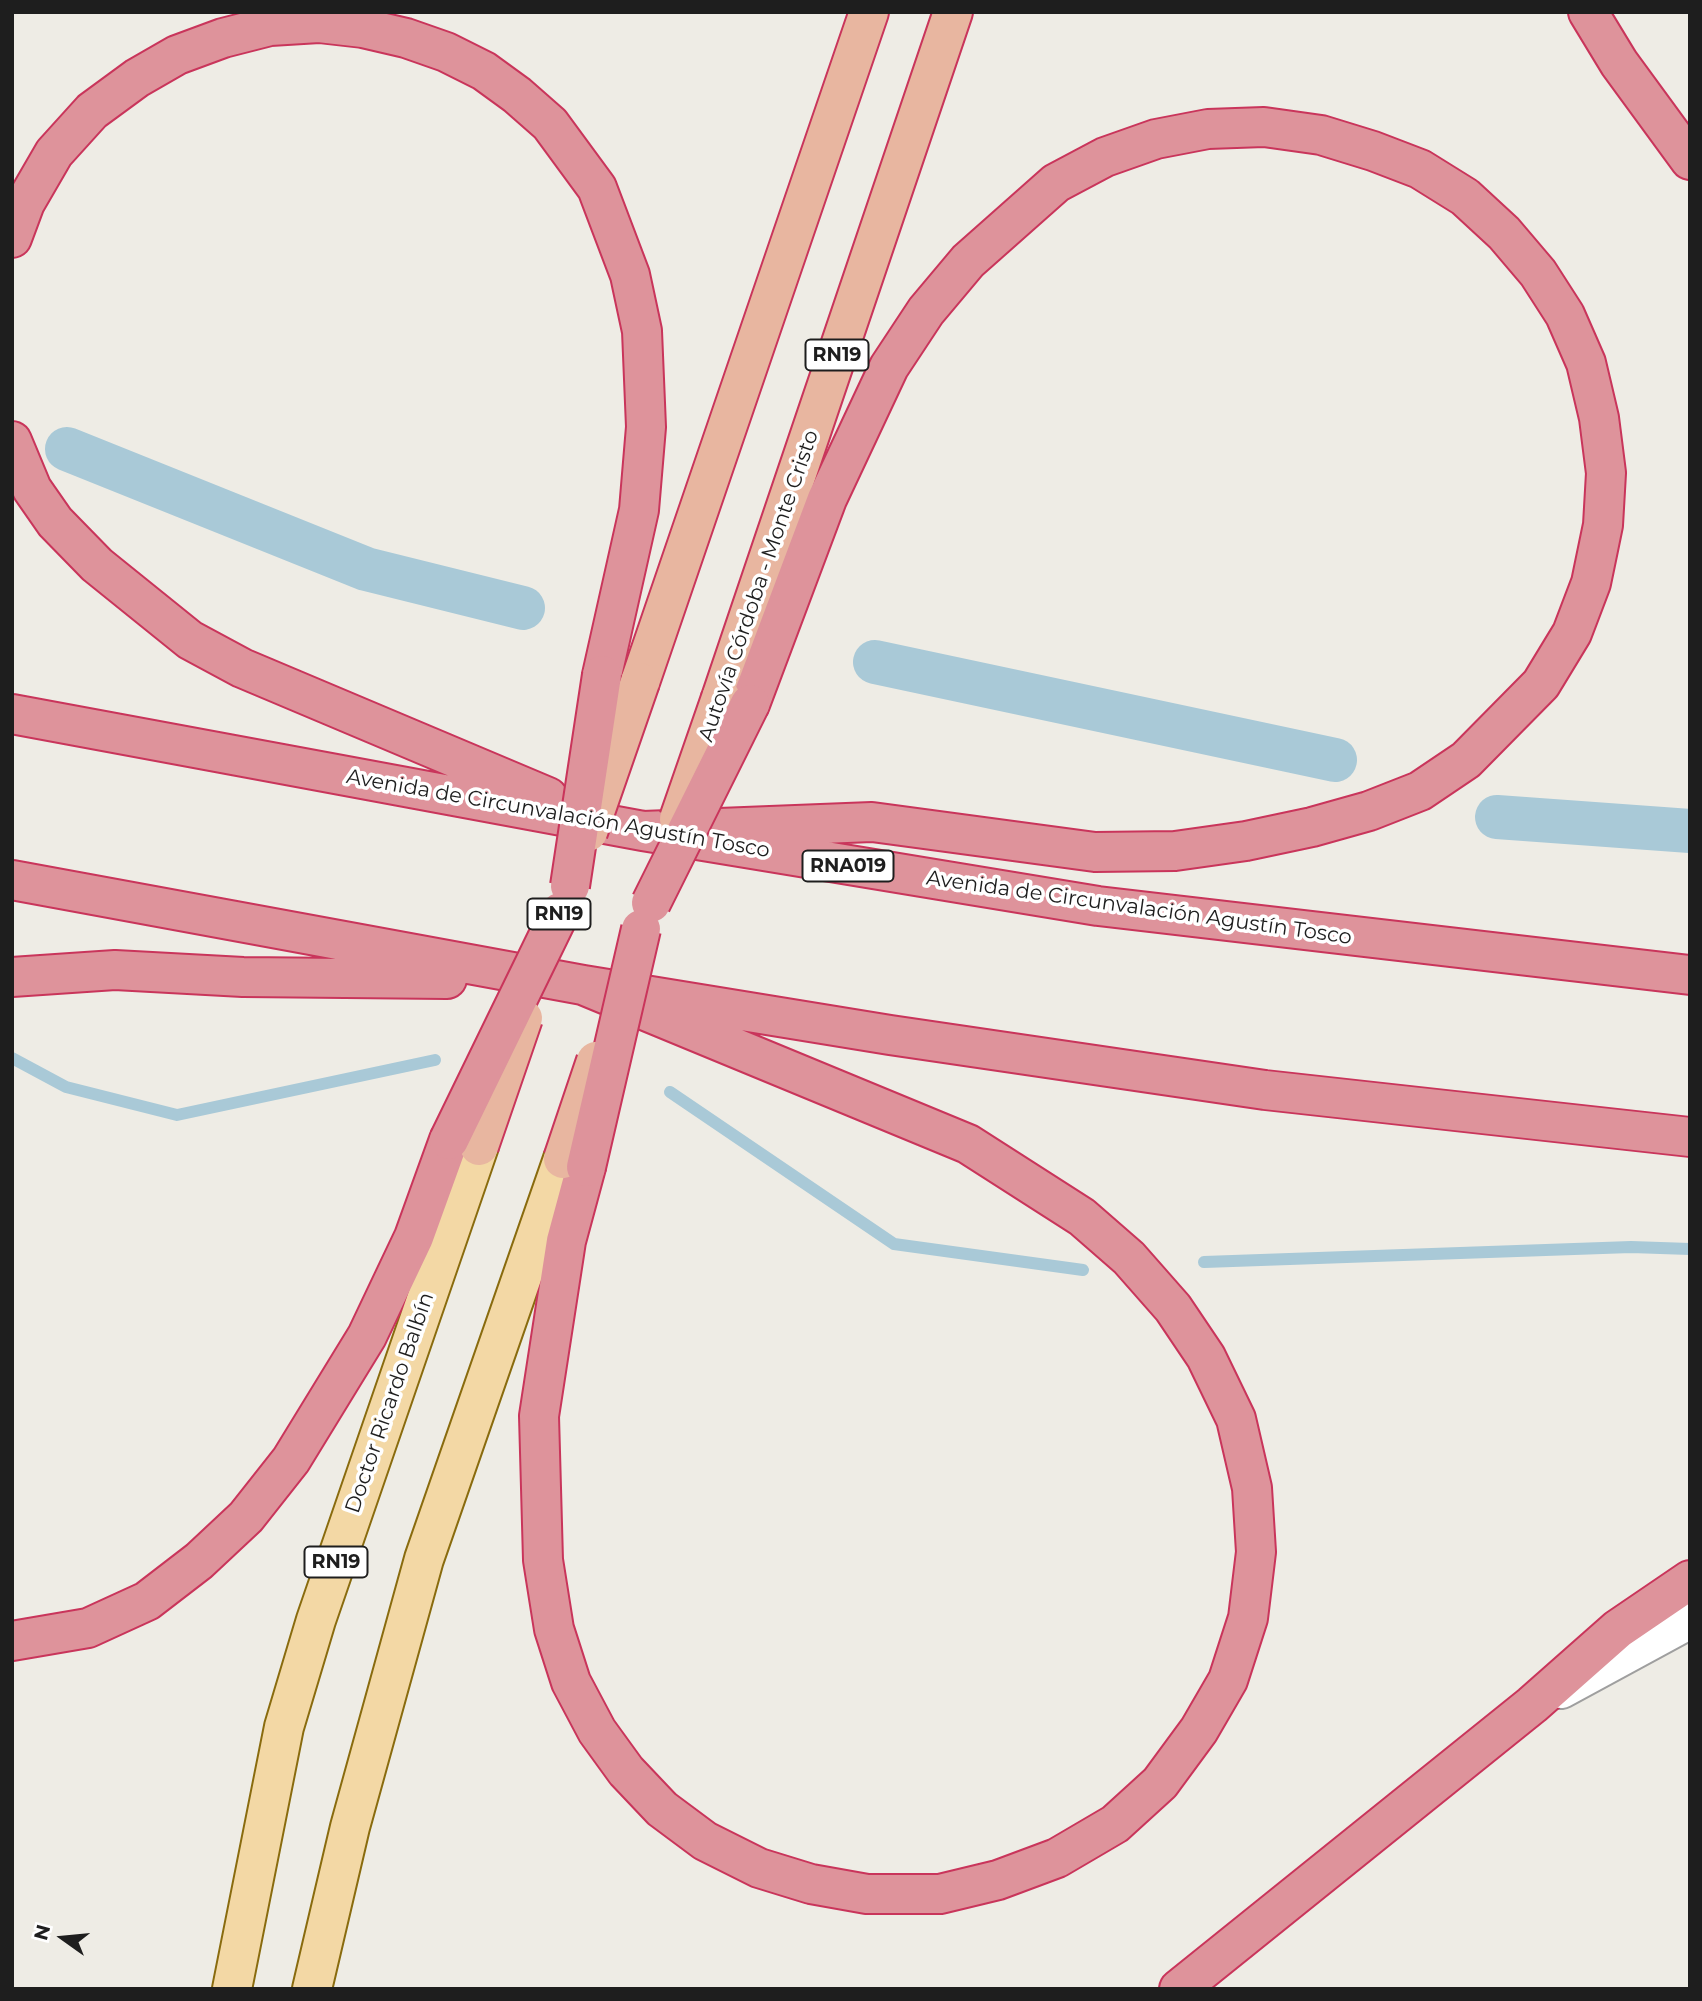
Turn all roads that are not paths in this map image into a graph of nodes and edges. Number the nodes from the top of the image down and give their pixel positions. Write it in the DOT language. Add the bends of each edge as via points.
graph roads {
  1 [pos="869,12"];
  2 [pos="953,12"];
  3 [pos="1588,12"];
  4 [pos="1690,160"];
  5 [pos="12,237"];
  6 [pos="12,441"];
  7 [pos="735,701"];
  8 [pos="12,714"];
  9 [pos="629,829"];
  10 [pos="12,880"];
  11 [pos="565,899"];
  12 [pos="1690,975"];
  13 [pos="12,977"];
  14 [pos="570,983"];
  15 [pos="1690,1137"];
  16 [pos="464,1143"];
  17 [pos="575,1163"];
  18 [pos="1690,1580"];
  19 [pos="1690,1619"];
  20 [pos="12,1641"];
  21 [pos="1532,1705"];
  22 [pos="232,1989"];
  23 [pos="312,1989"];
  24 [pos="1179,1989"];
  1 -- 11 [label="highway, RN19, bridge"];
  2 -- 7 [label="highway, Autovía Córdoba - Monte Cristo / RN19"];
  3 -- 4 [label="highway"];
  5 -- 11 [label="highway, bridge" via="25,203 54,153 92,111 177,55 223,38 282,25 319,23 406,37 484,71 550,124 597,188 630,275 642,331 646,427 639,510 602,675"];
  6 -- 9 [label="highway" via="32,489 55,522 97,565 190,640 242,668"];
  7 -- 9 [label="highway" via="889,367 926,311 968,261 1056,183 1105,157 1156,139 1208,129 1264,127 1321,135 1373,150 1420,169 1465,197 1504,233 1565,314 1586,363 1606,473 1603,526 1591,583 1572,633 1541,684 1466,760 1420,791 1312,827 1175,850 1095,852 872,822"];
  7 -- 17 [label="highway, bridge" via="646,916"];
  8 -- 9 [label="highway, Avenida de Circunvalación Agustín Tosco / RNA019"];
  9 -- 12 [label="highway, Avenida de Circunvalación Agustín Tosco / RNA019" via="1098,906"];
  10 -- 14 [label="highway"];
  11 -- 16 [label="highway, bridge"];
  13 -- 14 [label="highway" via="115,970"];
  14 -- 15 [label="highway" via="1265,1090"];
  14 -- 17 [label="highway" via="968,1144 1082,1217 1129,1258 1173,1308 1206,1357 1236,1419 1252,1488 1256,1552 1248,1618 1228,1680 1199,1730 1160,1783 1115,1824 1057,1858 998,1880 940,1894 867,1894 811,1884 760,1868 705,1841 662,1809 626,1771 597,1731 571,1682 554,1629 543,1560 539,1416"];
  16 -- 20 [label="highway" via="367,1336 291,1460 246,1517 147,1601 88,1628"];
  16 -- 22 [label="main road, Doctor Ricardo Balbín / RN19" via="288,1714"];
  17 -- 23 [label="main road" via="424,1559 350,1827"];
  18 -- 21 [label="highway" via="1618,1629"];
  19 -- 21 [label="street"];
  21 -- 24 [label="highway"];
}
